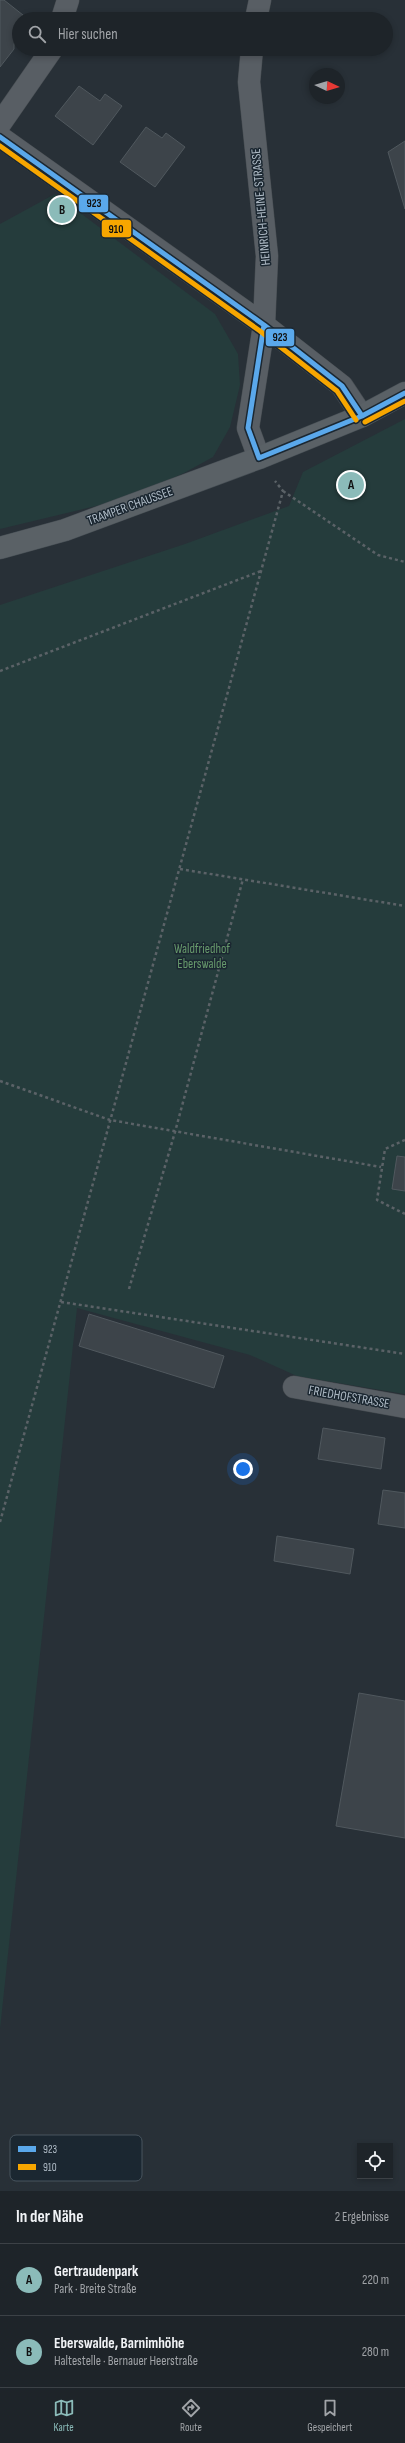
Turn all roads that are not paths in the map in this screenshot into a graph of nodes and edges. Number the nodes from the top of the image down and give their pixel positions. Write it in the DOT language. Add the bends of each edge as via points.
graph roads {
  1 [pos="68,0"];
  2 [pos="260,0"];
  3 [pos="64,12"];
  4 [pos="257,12"];
  5 [pos="47,56"];
  6 [pos="251,56"];
  7 [pos="0,124"];
  8 [pos="0,137"];
  9 [pos="264,325"];
  10 [pos="405,393"];
  11 [pos="362,416"];
  12 [pos="258,458"];
  13 [pos="0,548"];
  14 [pos="294,1387"];
  15 [pos="405,1407"];
  1 -- 3 [label="street"];
  2 -- 4 [label="street"];
  5 -- 7 [label="street"];
  6 -- 9 [label="street, HEINRICH-HEINE-STRASSE" via="249,82 267,256"];
  8 -- 9 [label="street"];
  9 -- 11 [label="street" via="342,386"];
  9 -- 12 [label="street, HEINRICH-HEINE-STRASSE" via="248,428"];
  10 -- 11 [label="main road, TRAMPER CHAUSSEE"];
  11 -- 12 [label="main road, TRAMPER CHAUSSEE"];
  12 -- 13 [label="main road, TRAMPER CHAUSSEE" via="65,530"];
  14 -- 15 [label="street, FRIEDHOFSTRASSE"];
}
